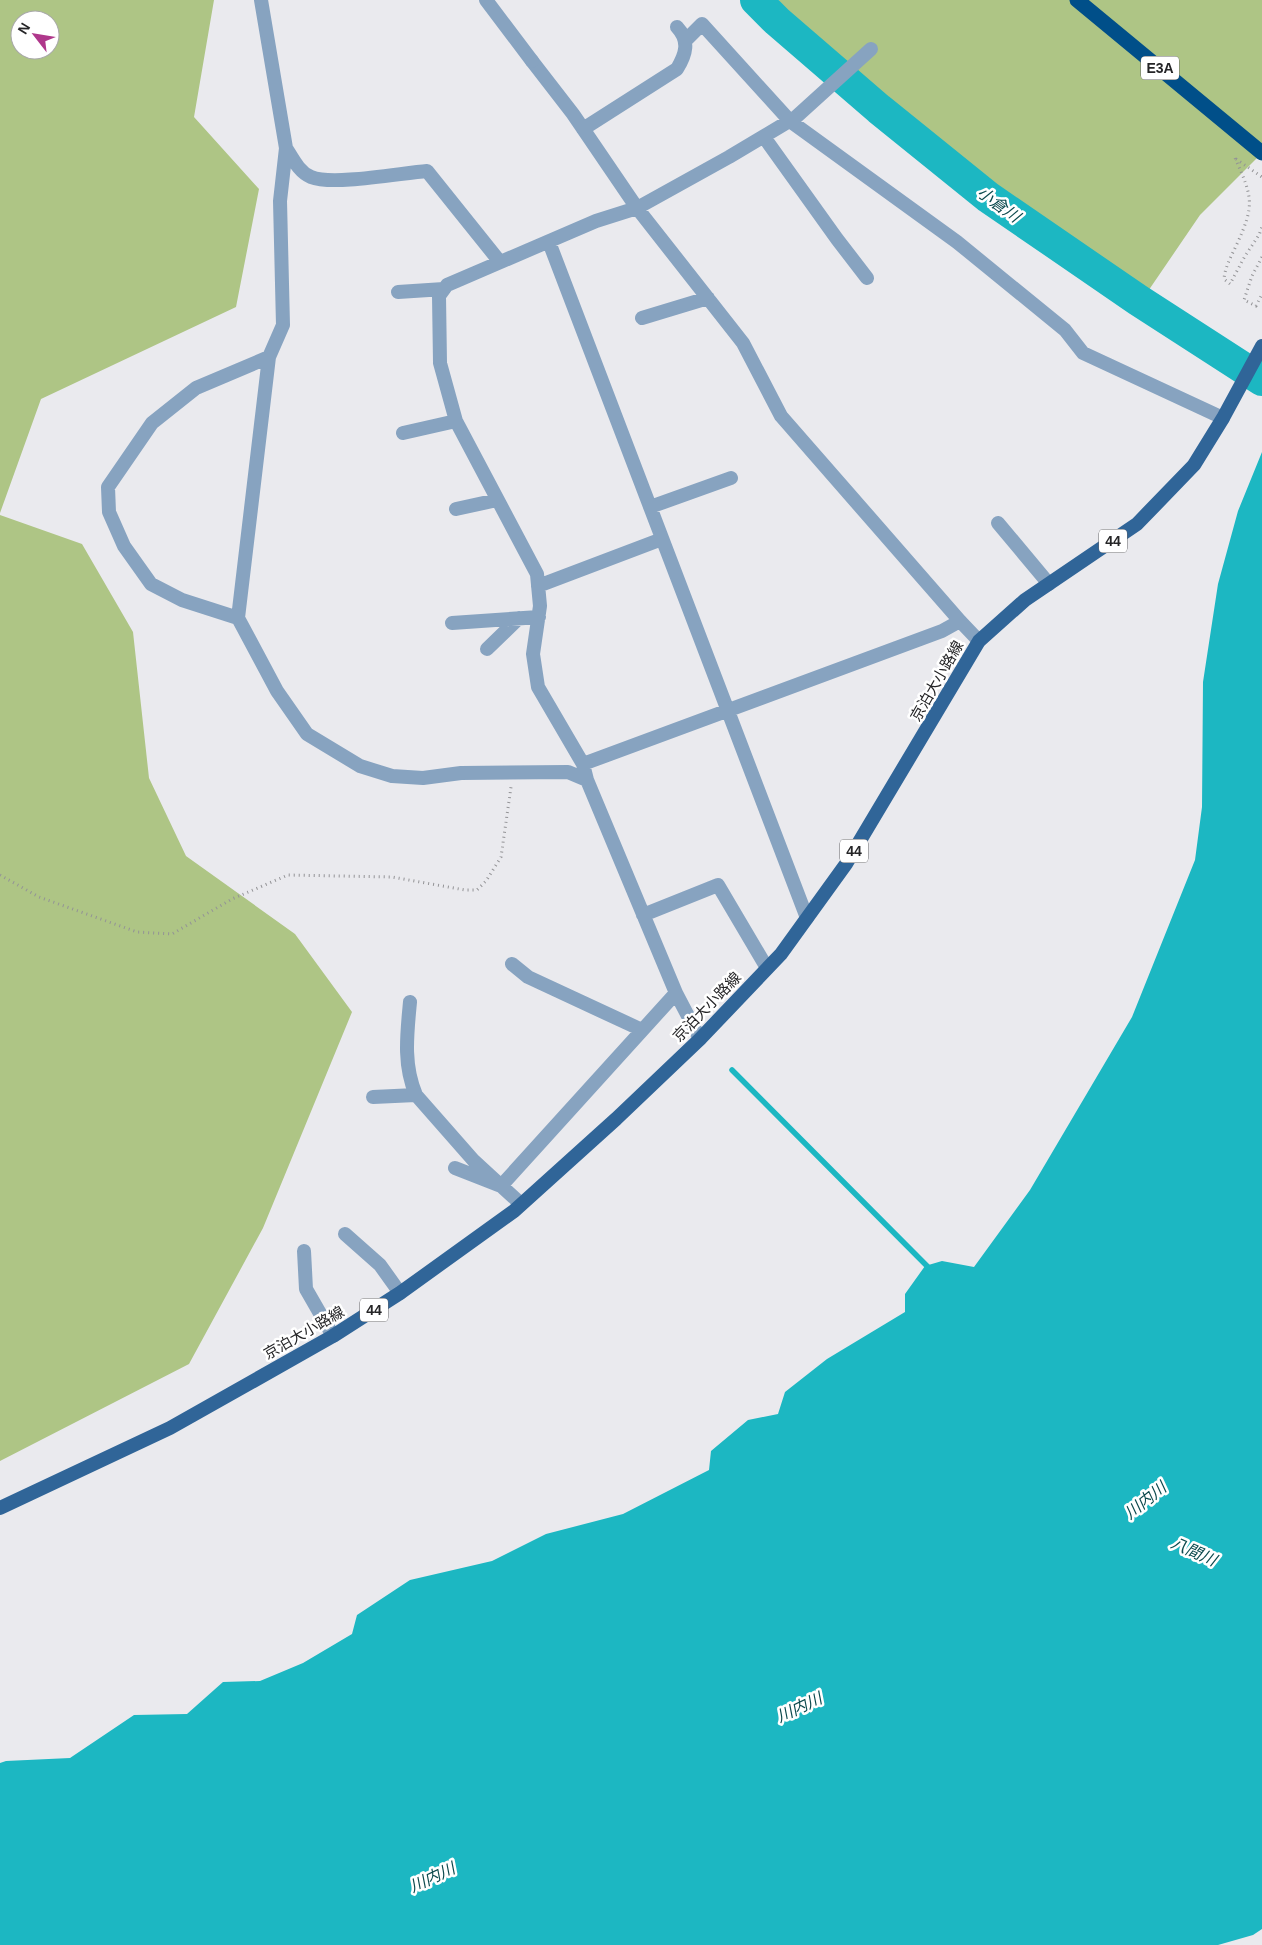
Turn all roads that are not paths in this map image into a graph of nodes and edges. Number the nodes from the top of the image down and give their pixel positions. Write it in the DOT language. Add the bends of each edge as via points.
graph roads {
  1 [pos="261,0"];
  2 [pos="486,0"];
  3 [pos="1077,0"];
  4 [pos="677,27"];
  5 [pos="685,42"];
  6 [pos="871,49"];
  7 [pos="793,119"];
  8 [pos="583,129"];
  9 [pos="764,137"];
  10 [pos="286,148"];
  11 [pos="1262,153"];
  12 [pos="637,208"];
  13 [pos="549,242"];
  14 [pos="500,262"];
  15 [pos="868,278"];
  16 [pos="444,289"];
  17 [pos="398,292"];
  18 [pos="708,298"];
  19 [pos="642,318"];
  20 [pos="1262,346"];
  21 [pos="269,357"];
  22 [pos="1223,418"];
  23 [pos="456,421"];
  24 [pos="403,433"];
  25 [pos="731,478"];
  26 [pos="497,500"];
  27 [pos="650,507"];
  28 [pos="456,509"];
  29 [pos="998,523"];
  30 [pos="662,539"];
  31 [pos="1049,584"];
  32 [pos="538,586"];
  33 [pos="539,617"];
  34 [pos="238,618"];
  35 [pos="519,618"];
  36 [pos="960,621"];
  37 [pos="452,623"];
  38 [pos="979,641"];
  39 [pos="487,649"];
  40 [pos="728,710"];
  41 [pos="583,764"];
  42 [pos="587,780"];
  43 [pos="643,915"];
  44 [pos="807,918"];
  45 [pos="512,964"];
  46 [pos="767,968"];
  47 [pos="676,993"];
  48 [pos="410,1002"];
  49 [pos="642,1030"];
  50 [pos="700,1039"];
  51 [pos="416,1095"];
  52 [pos="373,1097"];
  53 [pos="455,1168"];
  54 [pos="501,1186"];
  55 [pos="520,1204"];
  56 [pos="345,1234"];
  57 [pos="304,1251"];
  58 [pos="400,1293"];
  59 [pos="333,1336"];
  60 [pos="0,1508"];
  1 -- 10 [label="street"];
  2 -- 8 [label="street"];
  3 -- 11 [label="highway, E3A"];
  4 -- 5 [label="street"];
  5 -- 7 [label="street" via="702,24"];
  5 -- 8 [label="street" via="684,58 677,69"];
  6 -- 7 [label="street"];
  7 -- 9 [label="street"];
  7 -- 22 [label="street" via="957,242 1065,330 1083,353"];
  8 -- 12 [label="street"];
  9 -- 12 [label="street"];
  9 -- 15 [label="street"];
  10 -- 14 [label="street" via="300,170 311,177 329,181 427,171"];
  10 -- 21 [label="street" via="280,202 283,325"];
  12 -- 13 [label="street" via="596,221"];
  12 -- 18 [label="street"];
  13 -- 14 [label="street"];
  13 -- 27 [label="street"];
  14 -- 16 [label="street" via="446,284"];
  16 -- 17 [label="street"];
  16 -- 23 [label="street" via="439,296 440,363"];
  18 -- 19 [label="street"];
  18 -- 36 [label="street" via="744,343 781,416"];
  20 -- 22 [label="main road, 京泊大小路線 / 44"];
  21 -- 34 [label="street"];
  21 -- 34 [label="street" via="196,388 152,423 108,487 109,512 124,546 151,584 182,600"];
  22 -- 31 [label="main road, 京泊大小路線 / 44" via="1194,465 1137,524"];
  23 -- 24 [label="street"];
  23 -- 26 [label="street"];
  25 -- 27 [label="street"];
  26 -- 28 [label="street"];
  26 -- 32 [label="street" via="537,574"];
  27 -- 30 [label="street"];
  29 -- 31 [label="street"];
  30 -- 32 [label="street"];
  30 -- 40 [label="street"];
  31 -- 38 [label="main road, 京泊大小路線 / 44" via="1025,600"];
  32 -- 33 [label="street"];
  33 -- 35 [label="street"];
  33 -- 41 [label="street" via="533,654 538,687"];
  34 -- 42 [label="street" via="277,691 307,734 360,766 392,776 423,778 461,773 568,772"];
  35 -- 37 [label="street"];
  35 -- 39 [label="street"];
  36 -- 38 [label="street"];
  36 -- 40 [label="street" via="942,631"];
  38 -- 44 [label="main road, 京泊大小路線 / 44" via="846,864"];
  40 -- 41 [label="street"];
  40 -- 44 [label="street"];
  41 -- 42 [label="street"];
  42 -- 43 [label="street"];
  43 -- 46 [label="street" via="718,885"];
  43 -- 47 [label="street"];
  44 -- 46 [label="main road, 京泊大小路線 / 44"];
  45 -- 49 [label="street" via="528,977"];
  46 -- 50 [label="main road, 京泊大小路線 / 44"];
  47 -- 49 [label="street"];
  47 -- 50 [label="street"];
  48 -- 51 [label="street" via="406,1050 410,1081"];
  49 -- 54 [label="street"];
  50 -- 55 [label="main road, 京泊大小路線 / 44" via="616,1120"];
  51 -- 52 [label="street"];
  51 -- 54 [label="street" via="474,1161"];
  53 -- 54 [label="street"];
  54 -- 55 [label="street"];
  55 -- 58 [label="main road, 京泊大小路線 / 44"];
  56 -- 58 [label="street" via="380,1265"];
  57 -- 59 [label="street" via="306,1289"];
  58 -- 59 [label="main road, 京泊大小路線 / 44"];
  59 -- 60 [label="main road, 京泊大小路線 / 44" via="170,1428"];
}
